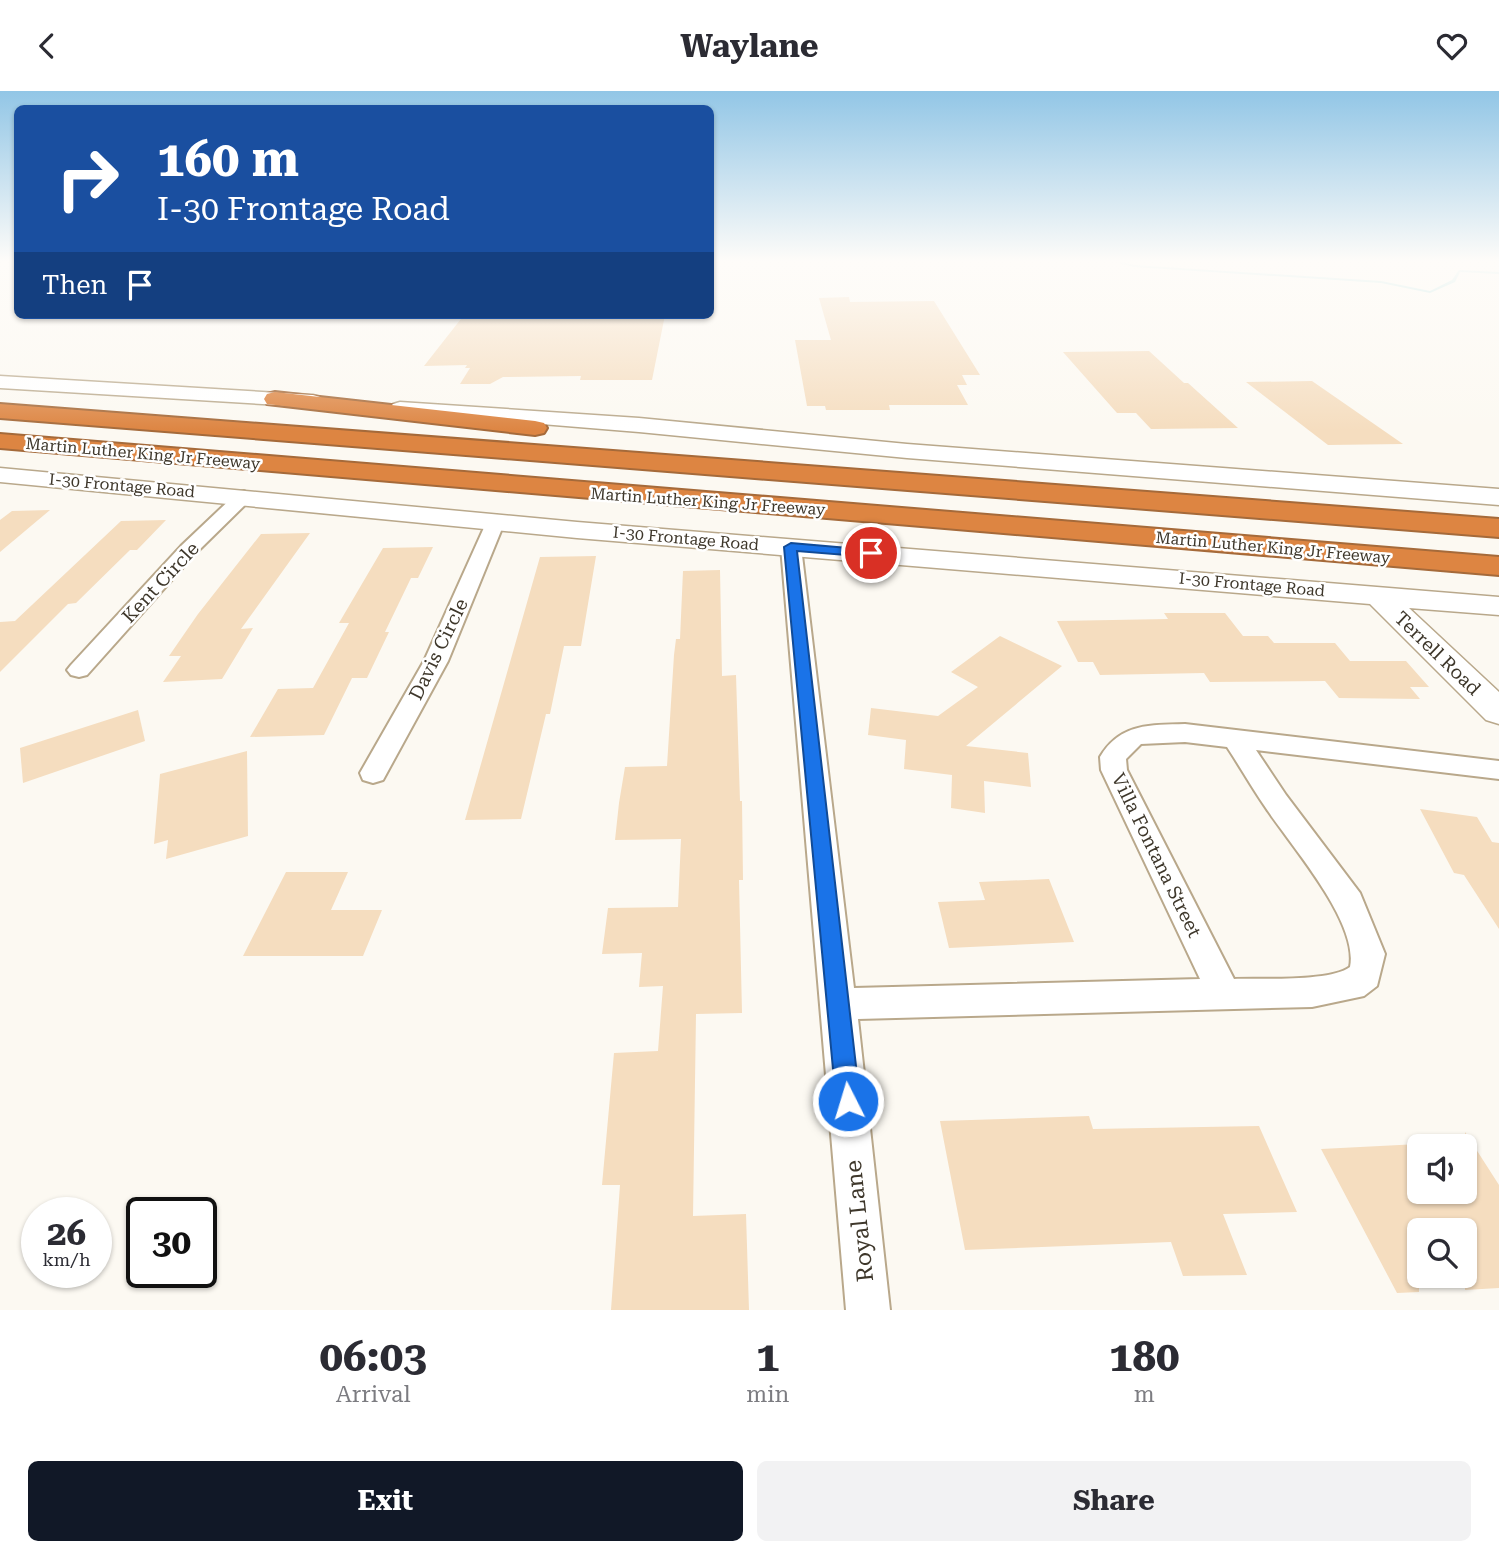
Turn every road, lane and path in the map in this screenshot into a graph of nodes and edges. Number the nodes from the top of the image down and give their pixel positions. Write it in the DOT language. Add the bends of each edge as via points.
graph roads {
  1 [pos="0,382"];
  2 [pos="275,399"];
  3 [pos="0,411"];
  4 [pos="0,442"];
  5 [pos="0,474"];
  6 [pos="244,496"];
  7 [pos="1499,497"];
  8 [pos="1254,509"];
  9 [pos="906,516"];
  10 [pos="496,521"];
  11 [pos="1499,528"];
  12 [pos="791,547"];
  13 [pos="1499,566"];
  14 [pos="1499,585"];
  15 [pos="1377,594"];
  16 [pos="1499,606"];
  17 [pos="79,670"];
  18 [pos="1499,712"];
  19 [pos="1234,737"];
  20 [pos="1499,770"];
  21 [pos="373,773"];
  22 [pos="1223,994"];
  23 [pos="839,1003"];
  24 [pos="869,1310"];
  1 -- 2 [label="main road"];
  2 -- 7 [label="main road"];
  2 -- 8 [label="highway"];
  3 -- 8 [label="highway, Martin Luther King Jr Freeway"];
  4 -- 9 [label="highway, Martin Luther King Jr Freeway"];
  5 -- 6 [label="main road, I-30 Frontage Road"];
  6 -- 10 [label="main road, I-30 Frontage Road"];
  6 -- 17 [label="street, Kent Circle"];
  8 -- 11 [label="highway, Martin Luther King Jr Freeway"];
  9 -- 13 [label="highway, Martin Luther King Jr Freeway"];
  9 -- 14 [label="highway"];
  10 -- 12 [label="main road, I-30 Frontage Road"];
  10 -- 21 [label="street, Davis Circle" via="436,661"];
  12 -- 15 [label="main road, I-30 Frontage Road"];
  12 -- 23 [label="street, Royal Lane"];
  15 -- 16 [label="main road, I-30 Frontage Road"];
  15 -- 18 [label="main road, Terrell Road"];
  19 -- 20 [label="street, Villa Fontana Street"];
  19 -- 22 [label="street, Villa Fontana Street" via="1147,734 1132,738 1113,757 1114,770"];
  19 -- 22 [label="street" via="1349,902 1369,954 1365,975 1352,985 1312,992"];
  22 -- 23 [label="street"];
  23 -- 24 [label="street, Royal Lane"];
}
